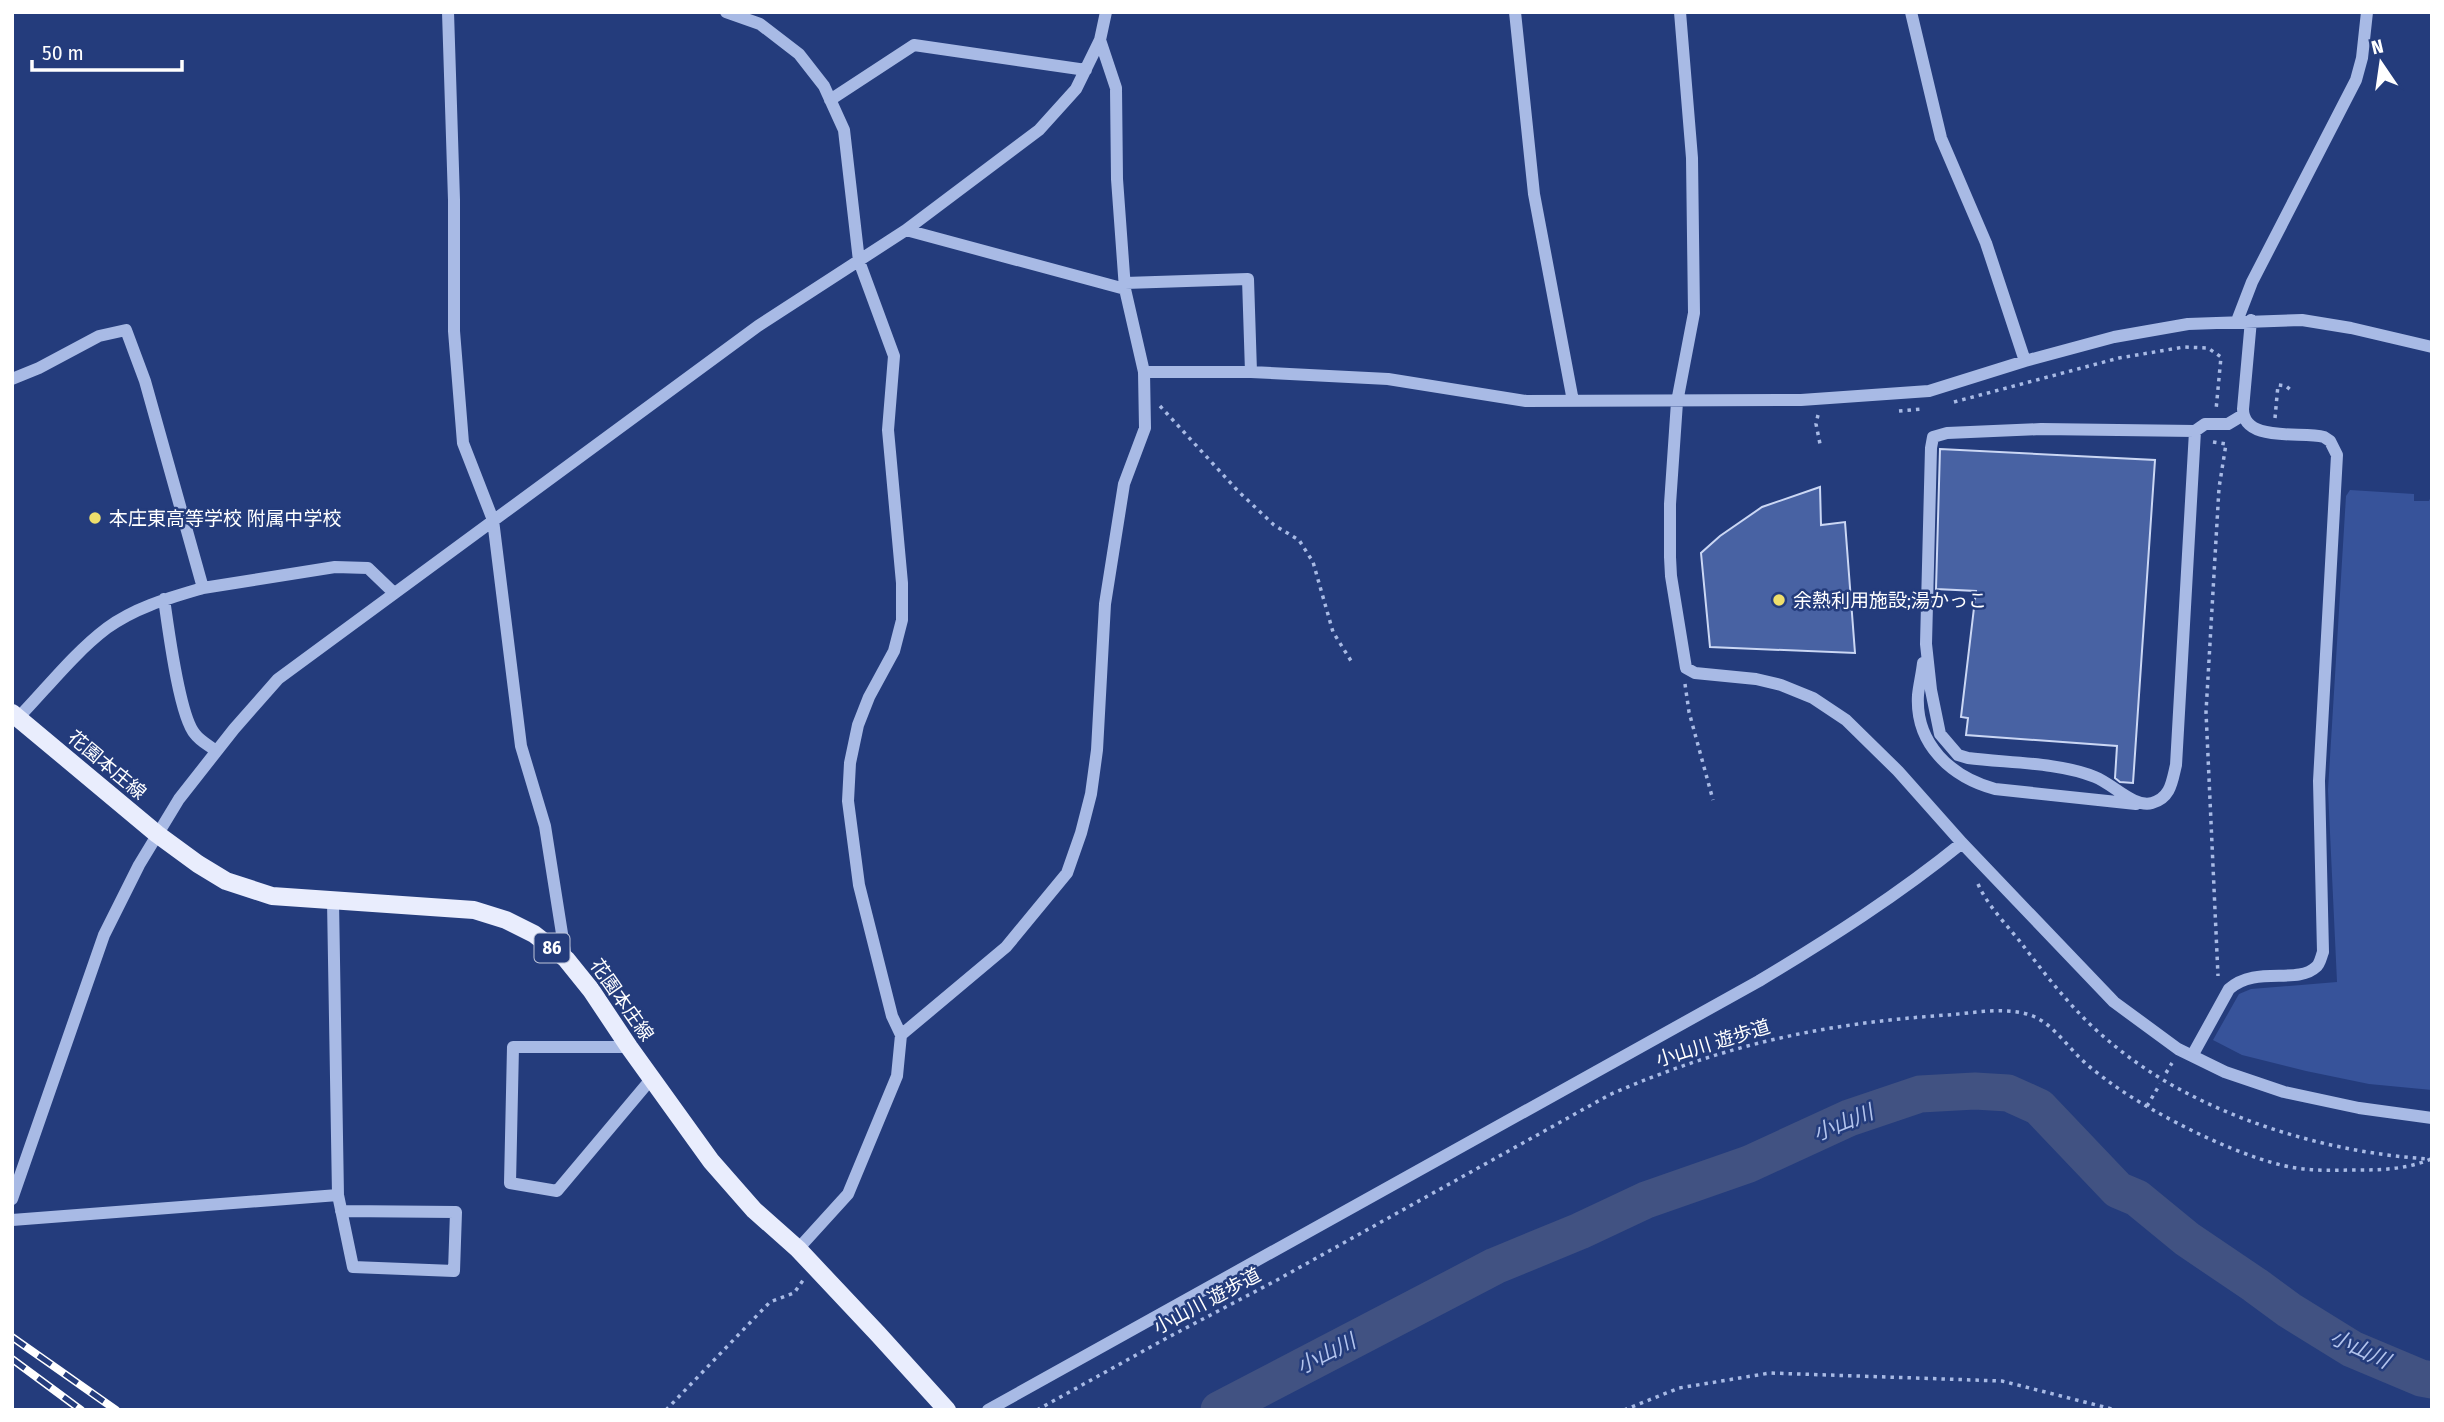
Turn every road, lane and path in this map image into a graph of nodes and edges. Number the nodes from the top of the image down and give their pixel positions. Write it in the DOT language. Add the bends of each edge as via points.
graph roads {
  1 [pos="447,12"];
  2 [pos="726,12"];
  3 [pos="1106,12"];
  4 [pos="1515,12"];
  5 [pos="1680,12"];
  6 [pos="1911,12"];
  7 [pos="2367,12"];
  8 [pos="1100,40"];
  9 [pos="1086,70"];
  10 [pos="830,100"];
  11 [pos="906,230"];
  12 [pos="859,261"];
  13 [pos="1125,286"];
  14 [pos="2244,321"];
  15 [pos="2432,347"];
  16 [pos="2025,360"];
  17 [pos="1144,372"];
  18 [pos="1251,372"];
  19 [pos="12,379"];
  20 [pos="1145,390"];
  21 [pos="2293,392"];
  22 [pos="1573,401"];
  23 [pos="1676,401"];
  24 [pos="1941,405"];
  25 [pos="1928,408"];
  26 [pos="1889,411"];
  27 [pos="1823,413"];
  28 [pos="2222,413"];
  29 [pos="2243,415"];
  30 [pos="2269,417"];
  31 [pos="2195,431"];
  32 [pos="2213,442"];
  33 [pos="1820,444"];
  34 [pos="493,520"];
  35 [pos="202,588"];
  36 [pos="394,593"];
  37 [pos="164,599"];
  38 [pos="1926,644"];
  39 [pos="1353,664"];
  40 [pos="1686,668"];
  41 [pos="15,715"];
  42 [pos="216,751"];
  43 [pos="1713,800"];
  44 [pos="2137,804"];
  45 [pos="157,834"];
  46 [pos="1962,843"];
  47 [pos="333,901"];
  48 [pos="566,959"];
  49 [pos="2218,979"];
  50 [pos="901,1035"];
  51 [pos="629,1047"];
  52 [pos="2192,1056"];
  53 [pos="2169,1068"];
  54 [pos="2166,1073"];
  55 [pos="652,1078"];
  56 [pos="2160,1084"];
  57 [pos="2147,1107"];
  58 [pos="2432,1118"];
  59 [pos="2432,1159"];
  60 [pos="338,1195"];
  61 [pos="12,1199"];
  62 [pos="341,1211"];
  63 [pos="12,1220"];
  64 [pos="797,1249"];
  65 [pos="815,1267"];
  66 [pos="666,1410"];
  67 [pos="947,1410"];
  68 [pos="988,1410"];
  69 [pos="1037,1410"];
  70 [pos="1624,1410"];
  71 [pos="2116,1410"];
  1 -- 34 [label="street" via="454,331 463,443"];
  2 -- 10 [label="street" via="760,24 799,54"];
  3 -- 8 [label="street"];
  4 -- 22 [label="street" via="1534,194"];
  5 -- 23 [label="street" via="1692,158 1694,313"];
  6 -- 16 [label="street" via="1941,138 1986,243"];
  7 -- 14 [label="street" via="2356,80 2252,282"];
  8 -- 9 [label="street"];
  8 -- 13 [label="street" via="1116,88"];
  9 -- 10 [label="street" via="914,45"];
  9 -- 11 [label="street" via="1076,89 1039,130"];
  10 -- 12 [label="street" via="844,130"];
  11 -- 12 [label="street"];
  11 -- 13 [label="street"];
  12 -- 34 [label="street" via="758,326"];
  12 -- 50 [label="street" via="894,356 888,430 902,583 894,651 858,725 848,801 859,885 891,1016"];
  13 -- 17 [label="street"];
  13 -- 18 [label="street" via="1248,279"];
  14 -- 15 [label="street" via="2302,320"];
  14 -- 16 [label="street" via="2150,329"];
  14 -- 29 [label="street"];
  16 -- 23 [label="street" via="1929,391 1801,400"];
  17 -- 18 [label="street"];
  17 -- 20 [label="street"];
  18 -- 22 [label="street" via="1388,379 1498,398"];
  19 -- 35 [label="street" via="99,336 126,330 145,381"];
  20 -- 39 [label="path" via="1238,491 1299,540 1313,562 1333,632"];
  20 -- 50 [label="street" via="1145,428 1124,484 1105,604 1091,794 1067,873 1006,947"];
  21 -- 30 [label="path" via="2278,386 2276,418"];
  22 -- 23 [label="street"];
  23 -- 40 [label="street" via="1670,557"];
  24 -- 28 [label="path" via="2119,358 2184,347 2208,348 2221,356 2216,412"];
  25 -- 26 [label="path"];
  27 -- 33 [label="path" via="1816,425"];
  29 -- 31 [label="street" via="2228,424 2205,424"];
  29 -- 52 [label="street" via="2261,431 2324,437 2337,455 2319,780 2323,952 2318,965 2306,972 2237,981"];
  31 -- 38 [label="street" via="2041,429 1947,433 1933,438"];
  31 -- 44 [label="street" via="2176,765 2171,790 2161,799"];
  32 -- 49 [label="path" via="2226,444 2219,488 2206,712"];
  34 -- 36 [label="street"];
  34 -- 48 [label="street" via="521,746 545,826"];
  35 -- 36 [label="street" via="335,567 369,568"];
  35 -- 37 [label="street"];
  36 -- 42 [label="street" via="278,679"];
  37 -- 41 [label="street" via="109,627"];
  37 -- 42 [label="street" via="188,720 194,734"];
  38 -- 44 [label="street" via="1937,725 1958,755 2082,772 2114,786"];
  38 -- 44 [label="street" via="1918,698 1921,720 1932,750 1957,773 1994,789"];
  40 -- 43 [label="path" via="1689,712"];
  40 -- 46 [label="street" via="1695,673 1756,679 1814,698 1846,720"];
  41 -- 45 [label="main road, 花園本庄線 / 86"];
  42 -- 45 [label="street"];
  45 -- 47 [label="main road, 花園本庄線 / 86" via="226,881 272,896"];
  45 -- 61 [label="street" via="104,935"];
  46 -- 52 [label="street" via="2114,1002"];
  46 -- 68 [label="street" via="1842,931 1759,981"];
  47 -- 48 [label="main road, 花園本庄線 / 86" via="474,910 534,934"];
  47 -- 60 [label="street"];
  48 -- 51 [label="main road, 花園本庄線 / 86"];
  50 -- 64 [label="street" via="897,1076 848,1194"];
  51 -- 55 [label="main road, 花園本庄線 / 86"];
  51 -- 55 [label="street" via="513,1047 510,1183 557,1191"];
  52 -- 58 [label="street" via="2284,1092"];
  53 -- 54 [label="path"];
  55 -- 64 [label="main road, 花園本庄線 / 86" via="711,1161"];
  56 -- 57 [label="path"];
  57 -- 59 [label="path, 小山川 遊歩道" via="2200,1134 2280,1165 2402,1168"];
  57 -- 69 [label="path, 小山川 遊歩道" via="2101,1075 2041,1020 2013,1011 1909,1017 1751,1044 1643,1080 1577,1111"];
  60 -- 62 [label="street"];
  60 -- 63 [label="street"];
  62 -- 62 [label="street" via="353,1267 454,1271 456,1212"];
  64 -- 65 [label="main road, 花園本庄線 / 86"];
  65 -- 66 [label="path" via="794,1293 771,1302"];
  65 -- 67 [label="main road, 花園本庄線 / 86"];
  70 -- 71 [label="path" via="1679,1388 1770,1373 2002,1381"];
}
